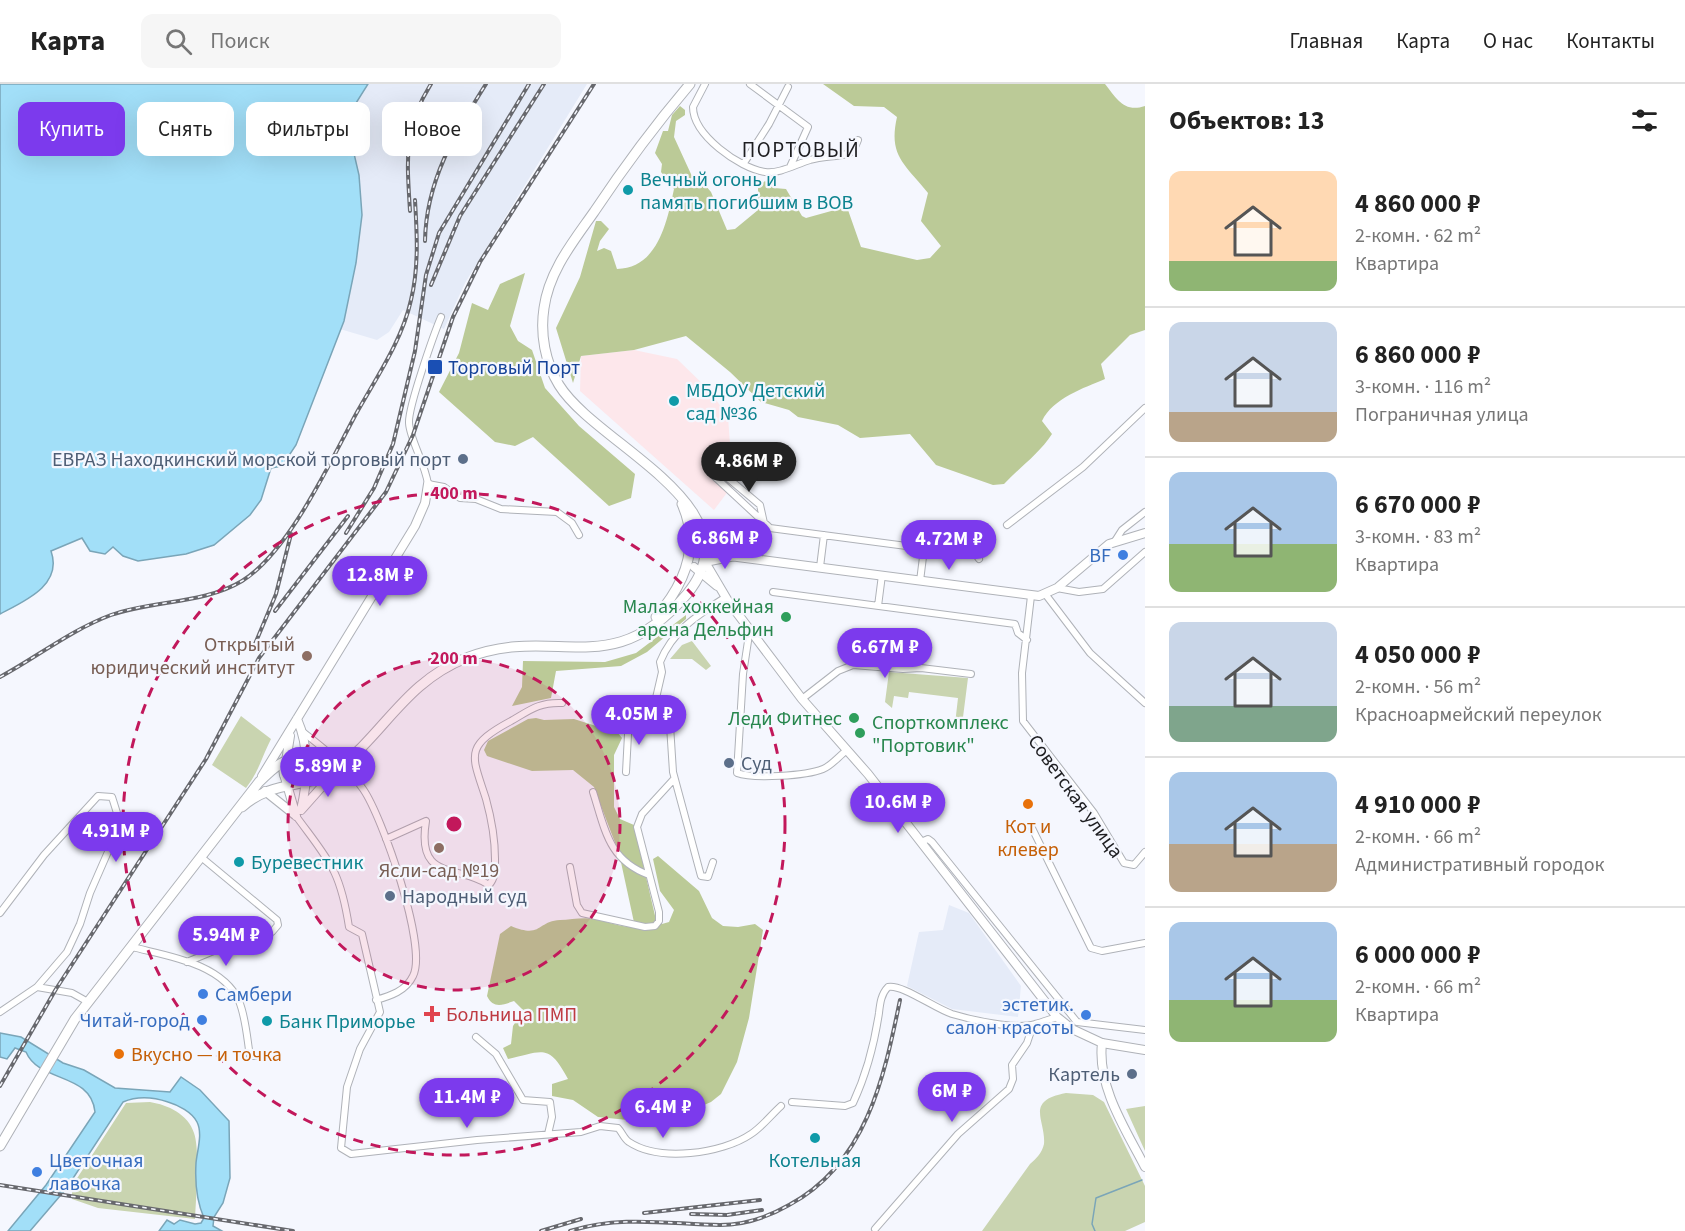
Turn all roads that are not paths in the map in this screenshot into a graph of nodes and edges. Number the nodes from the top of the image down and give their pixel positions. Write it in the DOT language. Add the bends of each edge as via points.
graph roads {
  1 [pos="690,84"];
  2 [pos="705,84"];
  3 [pos="750,84"];
  4 [pos="788,87"];
  5 [pos="779,104"];
  6 [pos="858,140"];
  7 [pos="744,163"];
  8 [pos="790,167"];
  9 [pos="441,317"];
  10 [pos="1145,408"];
  11 [pos="667,483"];
  12 [pos="428,484"];
  13 [pos="1145,512"];
  14 [pos="764,522"];
  15 [pos="1007,525"];
  16 [pos="1145,533"];
  17 [pos="579,535"];
  18 [pos="824,535"];
  19 [pos="1145,539"];
  20 [pos="1115,541"];
  21 [pos="924,549"];
  22 [pos="1145,552"];
  23 [pos="704,555"];
  24 [pos="979,559"];
  25 [pos="695,566"];
  26 [pos="820,567"];
  27 [pos="882,575"];
  28 [pos="920,580"];
  29 [pos="1057,588"];
  30 [pos="773,592"];
  31 [pos="724,594"];
  32 [pos="1046,595"];
  33 [pos="1030,596"];
  34 [pos="878,606"];
  35 [pos="750,628"];
  36 [pos="638,636"];
  37 [pos="1027,640"];
  38 [pos="971,674"];
  39 [pos="656,698"];
  40 [pos="802,699"];
  41 [pos="562,703"];
  42 [pos="1145,703"];
  43 [pos="297,719"];
  44 [pos="291,729"];
  45 [pos="303,732"];
  46 [pos="846,751"];
  47 [pos="306,758"];
  48 [pos="295,759"];
  49 [pos="338,764"];
  50 [pos="285,767"];
  51 [pos="626,772"];
  52 [pos="307,775"];
  53 [pos="674,778"];
  54 [pos="297,782"];
  55 [pos="286,785"];
  56 [pos="260,789"];
  57 [pos="592,792"];
  58 [pos="298,813"];
  59 [pos="1031,826"];
  60 [pos="386,839"];
  61 [pos="921,842"];
  62 [pos="1145,852"];
  63 [pos="201,857"];
  64 [pos="713,862"];
  65 [pos="570,867"];
  66 [pos="649,875"];
  67 [pos="0,913"];
  68 [pos="1144,944"];
  69 [pos="132,947"];
  70 [pos="187,962"];
  71 [pos="1031,962"];
  72 [pos="1022,969"];
  73 [pos="37,987"];
  74 [pos="376,1000"];
  75 [pos="88,1002"];
  76 [pos="0,1012"];
  77 [pos="1057,1017"];
  78 [pos="1033,1025"];
  79 [pos="1145,1030"];
  80 [pos="476,1037"];
  81 [pos="1102,1043"];
  82 [pos="1145,1050"];
  83 [pos="271,1056"];
  84 [pos="792,1102"];
  85 [pos="781,1106"];
  86 [pos="548,1134"];
  87 [pos="0,1146"];
  88 [pos="1145,1167"];
  89 [pos="875,1229"];
  1 -- 11 [label="main road" via="644,139 566,254 551,281 543,319 547,358 559,386"];
  2 -- 7 [label="street" via="693,107 699,129 720,149"];
  3 -- 5 [label="street"];
  4 -- 5 [label="street"];
  5 -- 7 [label="street"];
  5 -- 8 [label="street" via="808,127"];
  6 -- 8 [label="street" via="847,154"];
  7 -- 8 [label="street" via="769,172"];
  9 -- 12 [label="street" via="409,421"];
  10 -- 15 [label="street" via="1083,467"];
  11 -- 23 [label="main road" via="699,521"];
  11 -- 25 [label="main road" via="688,519"];
  12 -- 17 [label="street" via="444,487 460,498 501,508 557,512 572,523"];
  12 -- 43 [label="street" via="415,526"];
  13 -- 20 [label="street" via="1122,530"];
  14 -- 14 [label="street" via="714,476 710,463 760,505"];
  14 -- 18 [label="street" via="770,528"];
  16 -- 19 [label="street"];
  16 -- 20 [label="main road"];
  18 -- 21 [label="street"];
  18 -- 26 [label="street"];
  20 -- 29 [label="main road"];
  21 -- 24 [label="street" via="967,554 969,545"];
  21 -- 28 [label="street"];
  22 -- 29 [label="street" via="1097,592"];
  23 -- 25 [label="main road"];
  23 -- 25 [label="main road" via="693,553"];
  23 -- 26 [label="main road"];
  23 -- 31 [label="main road"];
  25 -- 31 [label="main road"];
  25 -- 36 [label="main road"];
  25 -- 36 [label="main road" via="677,605"];
  26 -- 27 [label="main road"];
  27 -- 28 [label="main road"];
  27 -- 34 [label="street"];
  28 -- 33 [label="main road"];
  29 -- 32 [label="main road"];
  30 -- 34 [label="street"];
  31 -- 35 [label="main road"];
  31 -- 39 [label="street" via="690,620 669,643 660,662 662,672"];
  32 -- 33 [label="main road"];
  32 -- 42 [label="street" via="1090,653"];
  33 -- 37 [label="street, Советская улица"];
  34 -- 37 [label="street" via="1015,624"];
  35 -- 40 [label="main road"];
  35 -- 46 [label="street" via="742,674 737,773 764,776 825,769"];
  36 -- 49 [label="main road" via="610,646 516,646 464,658 418,687"];
  37 -- 62 [label="street, Советская улица" via="1022,683 1025,725 1094,813 1124,863 1134,865"];
  38 -- 40 [label="street" via="853,665 838,671"];
  39 -- 51 [label="street" via="629,716"];
  39 -- 53 [label="street" via="669,710"];
  40 -- 46 [label="main road"];
  41 -- 60 [label="street" via="537,704 498,728 485,738 473,759 494,846 495,874 489,885 432,861 424,842 426,821"];
  43 -- 44 [label="street"];
  43 -- 45 [label="street"];
  44 -- 50 [label="street"];
  44 -- 56 [label="street"];
  45 -- 47 [label="street"];
  45 -- 49 [label="street"];
  46 -- 61 [label="main road"];
  47 -- 48 [label="main road"];
  47 -- 49 [label="main road"];
  47 -- 52 [label="street"];
  48 -- 50 [label="main road"];
  48 -- 52 [label="main road" via="305,763"];
  49 -- 52 [label="main road"];
  49 -- 58 [label="street"];
  49 -- 60 [label="street" via="365,791"];
  50 -- 54 [label="main road" via="290,781"];
  50 -- 55 [label="street"];
  50 -- 56 [label="main road"];
  52 -- 54 [label="main road"];
  52 -- 58 [label="street"];
  53 -- 64 [label="street" via="701,876 708,877"];
  53 -- 66 [label="street" via="642,814 637,826"];
  54 -- 55 [label="main road"];
  55 -- 56 [label="main road"];
  55 -- 58 [label="street"];
  56 -- 58 [label="street"];
  56 -- 63 [label="main road"];
  57 -- 66 [label="street" via="617,855 632,869"];
  58 -- 74 [label="street" via="338,877 349,927 362,934"];
  59 -- 68 [label="street" via="1091,948 1102,951"];
  60 -- 74 [label="street" via="405,895 417,960 410,982 393,996"];
  61 -- 71 [label="street" via="933,842"];
  61 -- 72 [label="main road"];
  63 -- 69 [label="main road"];
  63 -- 70 [label="street" via="277,920 278,925 272,932"];
  65 -- 66 [label="street" via="582,913 645,927 655,926 659,921"];
  67 -- 73 [label="street" via="44,855 101,794 112,797 117,813 114,838 67,952"];
  69 -- 70 [label="street"];
  69 -- 75 [label="main road"];
  70 -- 83 [label="street" via="215,974 232,991 242,1011 250,1056"];
  71 -- 72 [label="street"];
  71 -- 79 [label="street" via="1077,1022"];
  72 -- 77 [label="main road"];
  73 -- 75 [label="street" via="72,993"];
  73 -- 76 [label="street"];
  74 -- 86 [label="street" via="380,1012 360,1049 347,1087 341,1136 344,1153"];
  75 -- 87 [label="main road"];
  77 -- 78 [label="street"];
  77 -- 81 [label="main road"];
  78 -- 84 [label="street" via="959,1016 929,1005 902,988 888,987 882,996 866,1076 853,1103 845,1106"];
  78 -- 89 [label="street" via="1027,1043 1012,1065 1009,1089 958,1134"];
  80 -- 86 [label="street" via="496,1054 523,1100 550,1102"];
  81 -- 82 [label="street"];
  81 -- 88 [label="main road" via="1106,1086"];
  85 -- 86 [label="street" via="752,1134 705,1152 651,1150 627,1141 618,1128 608,1126"];
}
